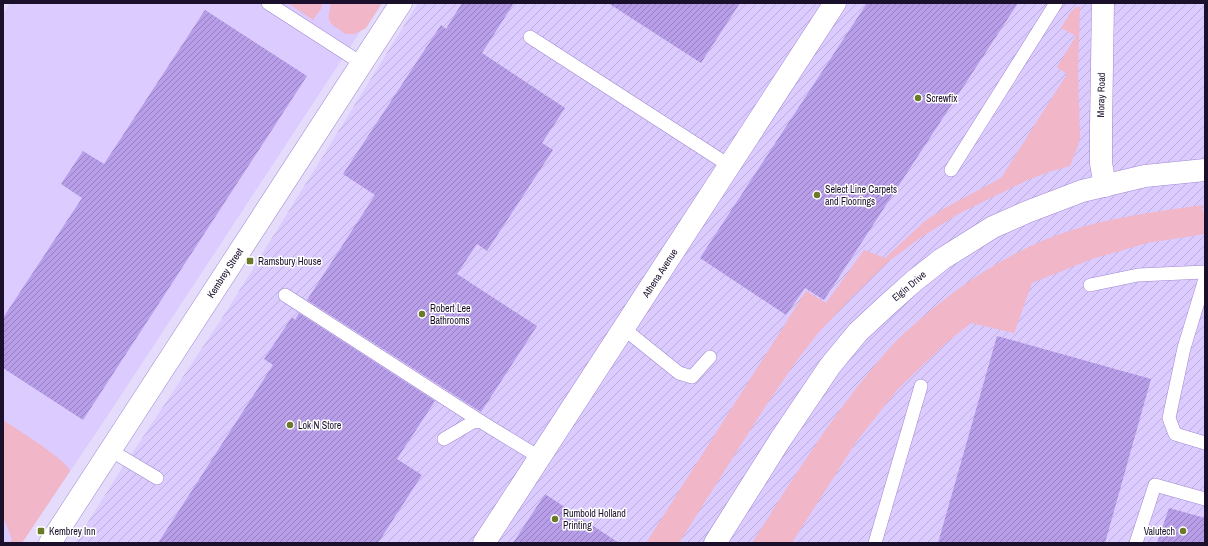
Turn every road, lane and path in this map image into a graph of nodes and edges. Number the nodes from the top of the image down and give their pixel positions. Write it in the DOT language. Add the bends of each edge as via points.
graph roads {
  1 [pos="268,3"];
  2 [pos="401,3"];
  3 [pos="835,3"];
  4 [pos="1056,3"];
  5 [pos="1103,3"];
  6 [pos="530,37"];
  7 [pos="361,63"];
  8 [pos="730,166"];
  9 [pos="951,170"];
  10 [pos="1205,170"];
  11 [pos="1105,186"];
  12 [pos="1205,272"];
  13 [pos="1205,279"];
  14 [pos="1090,285"];
  15 [pos="285,295"];
  16 [pos="624,328"];
  17 [pos="710,357"];
  18 [pos="921,386"];
  19 [pos="480,421"];
  20 [pos="444,439"];
  21 [pos="1205,443"];
  22 [pos="110,450"];
  23 [pos="539,457"];
  24 [pos="157,478"];
  25 [pos="1205,499"];
  26 [pos="50,543"];
  27 [pos="484,543"];
  28 [pos="714,543"];
  29 [pos="875,543"];
  30 [pos="1136,543"];
  1 -- 7 [label="lane"];
  2 -- 7 [label="street, Kembrey Street"];
  3 -- 8 [label="street, Athena Avenue"];
  4 -- 9 [label="lane"];
  5 -- 11 [label="street, Moray Road" via="1100,127 1101,163"];
  6 -- 8 [label="lane"];
  7 -- 22 [label="street, Kembrey Street"];
  8 -- 16 [label="street, Athena Avenue"];
  10 -- 11 [label="street, Elgin Drive" via="1145,176"];
  11 -- 28 [label="street, Elgin Drive" via="1082,191 993,227 942,259 886,306 858,332 830,366"];
  12 -- 14 [label="lane" via="1138,275"];
  13 -- 21 [label="lane" via="1184,348 1169,418 1175,434"];
  15 -- 19 [label="lane"];
  16 -- 17 [label="lane" via="679,373 692,377"];
  16 -- 23 [label="street, Athena Avenue"];
  18 -- 29 [label="lane"];
  19 -- 20 [label="lane" via="473,422"];
  19 -- 23 [label="lane"];
  22 -- 24 [label="lane"];
  22 -- 26 [label="street, Kembrey Street"];
  23 -- 27 [label="street, Athena Avenue"];
  25 -- 30 [label="lane" via="1155,485"];
}
